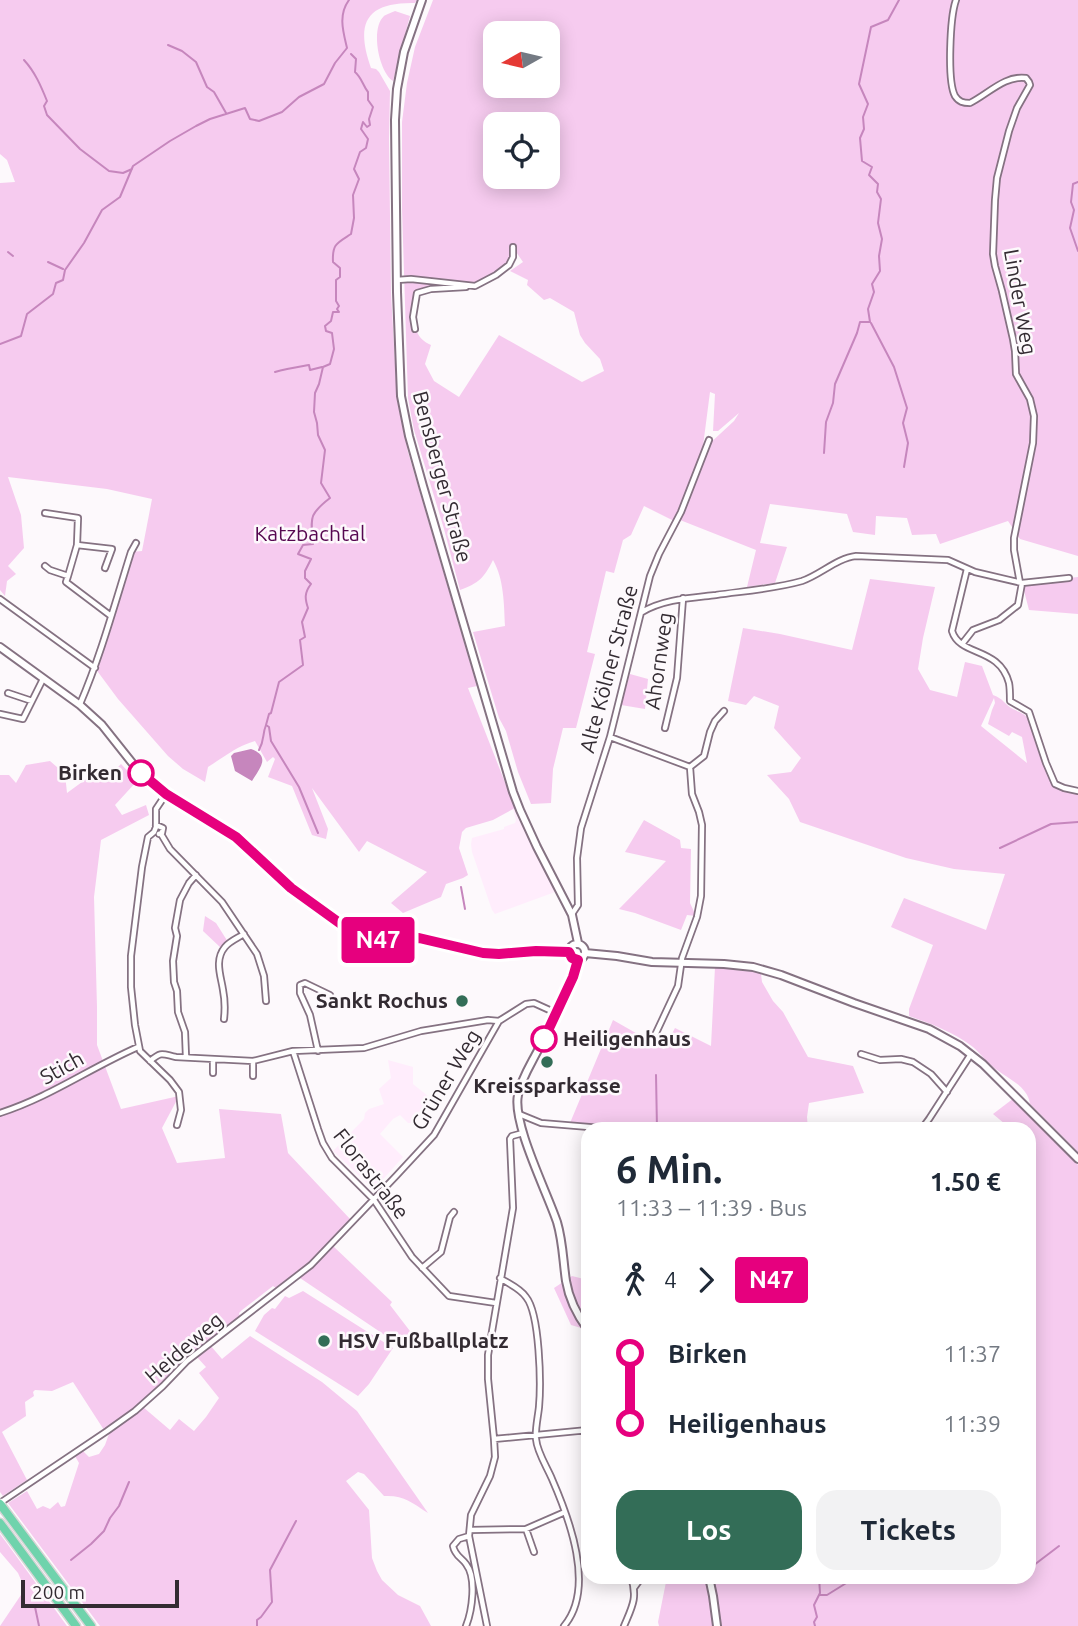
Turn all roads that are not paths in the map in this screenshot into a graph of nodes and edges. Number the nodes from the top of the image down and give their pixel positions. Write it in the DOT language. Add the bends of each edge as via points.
graph roads {
  1 [pos="422,0"];
  2 [pos="956,0"];
  3 [pos="513,247"];
  4 [pos="397,280"];
  5 [pos="471,287"];
  6 [pos="415,329"];
  7 [pos="709,440"];
  8 [pos="45,513"];
  9 [pos="136,544"];
  10 [pos="77,545"];
  11 [pos="45,566"];
  12 [pos="105,568"];
  13 [pos="967,569"];
  14 [pos="68,576"];
  15 [pos="1069,578"];
  16 [pos="1021,583"];
  17 [pos="0,598"];
  18 [pos="683,598"];
  19 [pos="641,612"];
  20 [pos="111,616"];
  21 [pos="962,644"];
  22 [pos="0,647"];
  23 [pos="95,668"];
  24 [pos="43,679"];
  25 [pos="8,693"];
  26 [pos="32,701"];
  27 [pos="79,705"];
  28 [pos="724,711"];
  29 [pos="0,715"];
  30 [pos="664,728"];
  31 [pos="610,737"];
  32 [pos="690,768"];
  33 [pos="1078,790"];
  34 [pos="166,794"];
  35 [pos="156,825"];
  36 [pos="154,832"];
  37 [pos="161,834"];
  38 [pos="196,875"];
  39 [pos="572,915"];
  40 [pos="244,934"];
  41 [pos="578,943"];
  42 [pos="569,952"];
  43 [pos="585,953"];
  44 [pos="578,960"];
  45 [pos="681,963"];
  46 [pos="330,995"];
  47 [pos="267,1001"];
  48 [pos="556,1013"];
  49 [pos="225,1019"];
  50 [pos="499,1021"];
  51 [pos="656,1033"];
  52 [pos="138,1046"];
  53 [pos="293,1051"];
  54 [pos="318,1051"];
  55 [pos="971,1054"];
  56 [pos="861,1055"];
  57 [pos="186,1057"];
  58 [pos="213,1059"];
  59 [pos="150,1061"];
  60 [pos="253,1061"];
  61 [pos="213,1073"];
  62 [pos="253,1076"];
  63 [pos="947,1092"];
  64 [pos="0,1113"];
  65 [pos="518,1114"];
  66 [pos="926,1122"];
  67 [pos="177,1125"];
  68 [pos="581,1127"];
  69 [pos="523,1133"];
  70 [pos="1078,1159"];
  71 [pos="374,1200"];
  72 [pos="454,1212"];
  73 [pos="422,1268"];
  74 [pos="500,1278"];
  75 [pos="496,1303"];
  76 [pos="581,1320"];
  77 [pos="581,1431"];
  78 [pos="536,1436"];
  79 [pos="494,1439"];
  80 [pos="0,1503"];
  81 [pos="565,1513"];
  82 [pos="0,1523"];
  83 [pos="526,1529"];
  84 [pos="470,1533"];
  85 [pos="534,1552"];
  86 [pos="633,1584"];
  87 [pos="637,1584"];
  88 [pos="710,1584"];
  89 [pos="634,1588"];
  90 [pos="76,1626"];
  91 [pos="91,1626"];
  92 [pos="466,1626"];
  93 [pos="487,1626"];
  94 [pos="564,1626"];
  95 [pos="624,1626"];
  96 [pos="717,1626"];
  1 -- 4 [label="main road, Bensberger Straße" via="404,52 396,107"];
  2 -- 16 [label="street, Linder Weg" via="950,27 957,99 970,103 1018,78 1026,78 1030,85 1017,108 997,178 993,254 1013,339 1016,374 1034,416 1014,538"];
  3 -- 5 [label="street" via="509,265"];
  4 -- 5 [label="street"];
  4 -- 39 [label="main road, Bensberger Straße" via="400,382 409,436 520,810"];
  5 -- 6 [label="street" via="417,293"];
  7 -- 19 [label="street, Alte Kölner Straße" via="681,512 654,564"];
  8 -- 10 [label="street" via="78,518"];
  9 -- 20 [label="street"];
  10 -- 12 [label="street" via="112,549"];
  10 -- 14 [label="street"];
  11 -- 14 [label="street"];
  13 -- 16 [label="street"];
  13 -- 18 [label="street" via="943,560 856,556 798,582"];
  13 -- 21 [label="street" via="952,631"];
  14 -- 20 [label="street" via="65,582"];
  15 -- 16 [label="street"];
  16 -- 21 [label="street" via="1018,605 999,620 973,630"];
  17 -- 23 [label="street"];
  18 -- 19 [label="street"];
  18 -- 30 [label="street, Ahornweg" via="677,678"];
  19 -- 31 [label="street, Alte Kölner Straße"];
  20 -- 23 [label="street"];
  21 -- 33 [label="street" via="1000,666 1009,683 1010,701 1029,712 1055,784"];
  22 -- 24 [label="main road"];
  23 -- 27 [label="street"];
  24 -- 26 [label="street"];
  24 -- 27 [label="main road"];
  25 -- 26 [label="street"];
  26 -- 29 [label="street" via="23,719"];
  27 -- 34 [label="main road"];
  28 -- 32 [label="street" via="710,732 704,756"];
  31 -- 32 [label="street"];
  31 -- 39 [label="street, Alte Kölner Straße" via="581,828 578,905"];
  32 -- 45 [label="street" via="702,825 701,896"];
  34 -- 35 [label="street" via="156,809"];
  34 -- 42 [label="main road" via="236,837 291,888 360,936 419,938 499,954"];
  35 -- 36 [label="street"];
  35 -- 37 [label="street" via="162,827"];
  36 -- 37 [label="street"];
  36 -- 52 [label="street" via="148,837 142,867 131,956"];
  37 -- 38 [label="street"];
  38 -- 40 [label="street"];
  38 -- 57 [label="street" via="180,900 173,961"];
  39 -- 41 [label="main road, Bensberger Straße"];
  40 -- 47 [label="street" via="261,965"];
  40 -- 49 [label="street" via="227,944 219,963"];
  41 -- 42 [label="main road"];
  41 -- 43 [label="main road"];
  42 -- 44 [label="main road"];
  43 -- 44 [label="main road"];
  43 -- 45 [label="main road"];
  44 -- 48 [label="main road"];
  45 -- 51 [label="street" via="675,995"];
  45 -- 55 [label="main road" via="765,970 929,1028"];
  46 -- 54 [label="street" via="300,985"];
  48 -- 50 [label="street, Grüner Weg" via="531,1003"];
  48 -- 65 [label="main road" via="525,1076"];
  50 -- 54 [label="street" via="408,1033 364,1048"];
  50 -- 71 [label="street, Grüner Weg" via="434,1135"];
  52 -- 59 [label="street"];
  52 -- 64 [label="street, Stich" via="42,1097"];
  53 -- 54 [label="street"];
  53 -- 60 [label="street"];
  53 -- 71 [label="street, Florastraße" via="328,1152"];
  55 -- 63 [label="street"];
  55 -- 70 [label="main road"];
  56 -- 63 [label="street" via="914,1062"];
  57 -- 58 [label="street"];
  57 -- 59 [label="street" via="162,1053"];
  58 -- 60 [label="street"];
  58 -- 61 [label="street"];
  59 -- 67 [label="street" via="179,1092"];
  60 -- 62 [label="street"];
  63 -- 66 [label="street"];
  65 -- 68 [label="street" via="541,1124"];
  65 -- 69 [label="main road"];
  69 -- 74 [label="street" via="510,1139 513,1208"];
  69 -- 76 [label="main road" via="558,1225 566,1283"];
  71 -- 73 [label="street, Florastraße"];
  71 -- 80 [label="street, Heideweg" via="311,1265 187,1361 151,1398"];
  72 -- 73 [label="street" via="441,1252"];
  73 -- 75 [label="street, Florastraße" via="449,1296"];
  74 -- 75 [label="street"];
  74 -- 78 [label="street" via="521,1291 535,1316"];
  75 -- 79 [label="street" via="488,1354"];
  77 -- 78 [label="street"];
  78 -- 79 [label="street"];
  78 -- 81 [label="street"];
  79 -- 84 [label="street" via="492,1471 471,1516"];
  80 -- 91 [label="highway"];
  81 -- 83 [label="street"];
  81 -- 94 [label="street" via="579,1580 576,1602"];
  82 -- 90 [label="highway"];
  83 -- 84 [label="street"];
  83 -- 85 [label="street"];
  84 -- 92 [label="street" via="453,1546 471,1575 472,1603"];
  84 -- 93 [label="street"];
  86 -- 89 [label="street"];
  87 -- 89 [label="street"];
  88 -- 96 [label="main road"];
  89 -- 95 [label="street" via="634,1603"];
}
